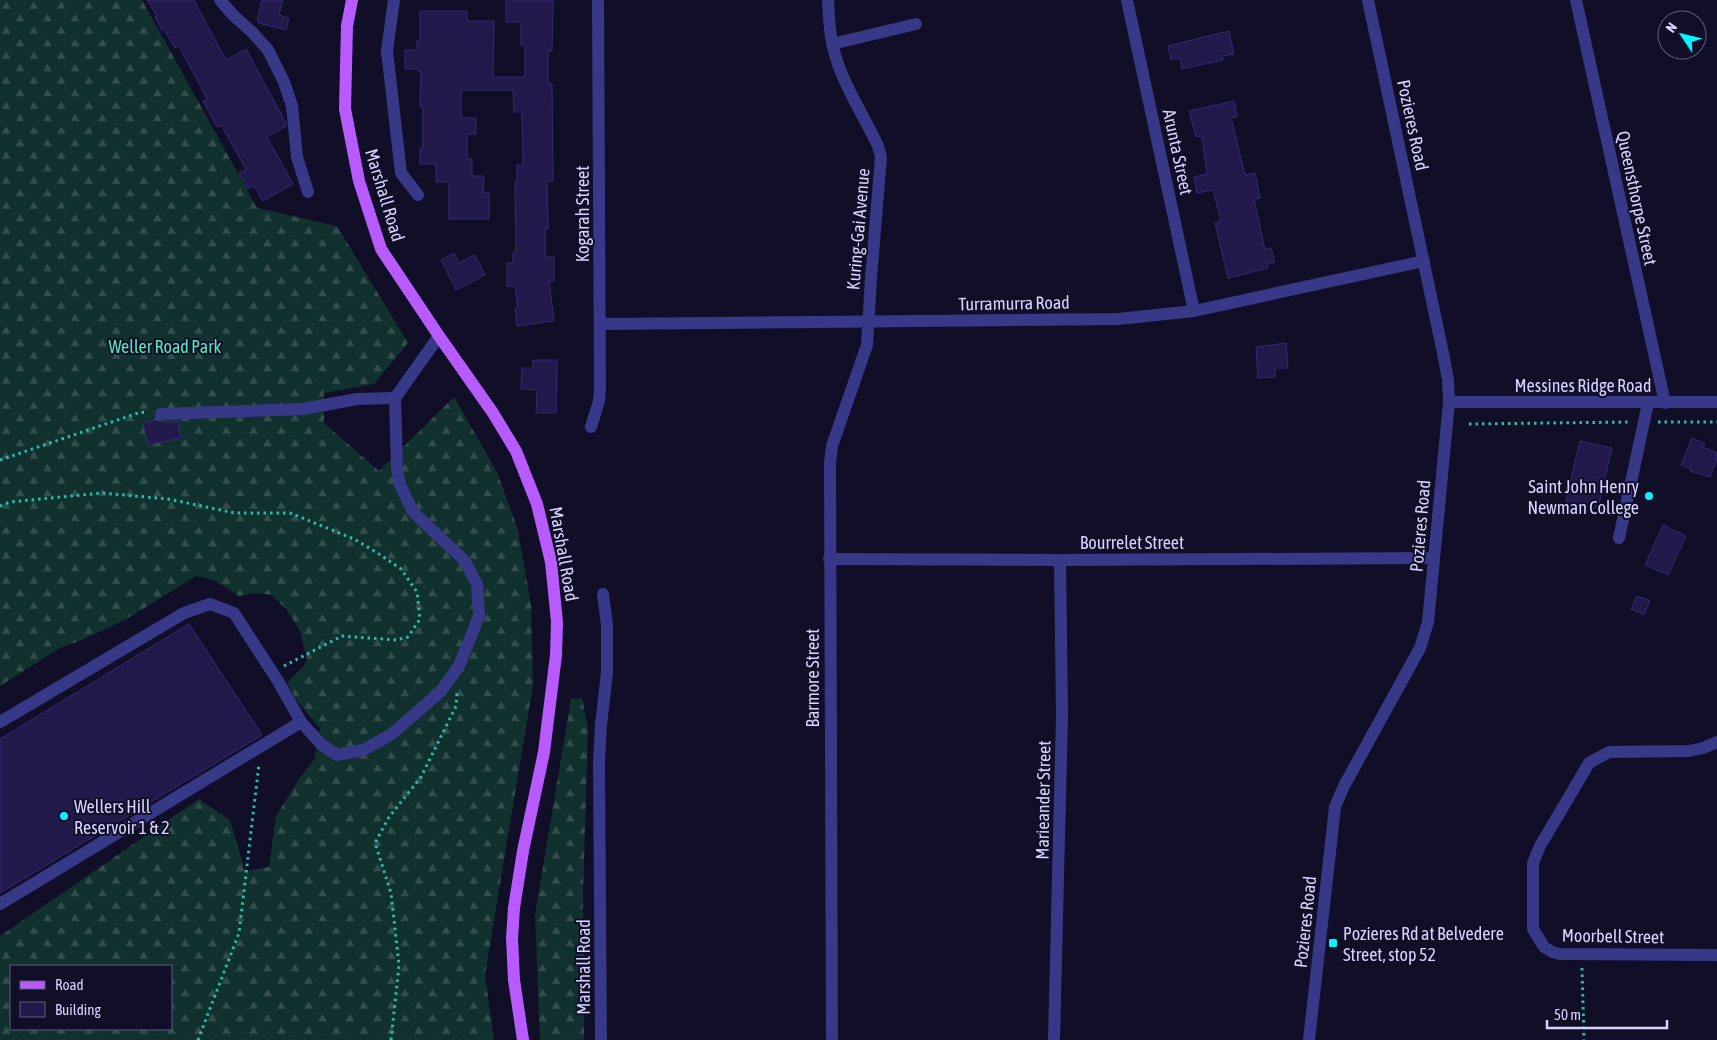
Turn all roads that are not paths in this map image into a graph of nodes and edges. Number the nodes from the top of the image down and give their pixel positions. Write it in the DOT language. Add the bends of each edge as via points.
graph roads {
  1 [pos="220,0"];
  2 [pos="352,0"];
  3 [pos="394,0"];
  4 [pos="598,0"];
  5 [pos="828,0"];
  6 [pos="1128,0"];
  7 [pos="1368,0"];
  8 [pos="1576,0"];
  9 [pos="916,24"];
  10 [pos="832,44"];
  11 [pos="308,192"];
  12 [pos="418,194"];
  13 [pos="1424,261"];
  14 [pos="1194,311"];
  15 [pos="869,322"];
  16 [pos="600,324"];
  17 [pos="439,336"];
  18 [pos="395,398"];
  19 [pos="1449,402"];
  20 [pos="1717,402"];
  21 [pos="1648,403"];
  22 [pos="1665,403"];
  23 [pos="161,414"];
  24 [pos="591,427"];
  25 [pos="1619,538"];
  26 [pos="1434,558"];
  27 [pos="829,559"];
  28 [pos="1060,560"];
  29 [pos="602,594"];
  30 [pos="0,722"];
  31 [pos="301,722"];
  32 [pos="1717,742"];
  33 [pos="0,904"];
  34 [pos="1717,955"];
  35 [pos="523,1040"];
  36 [pos="601,1040"];
  37 [pos="832,1040"];
  38 [pos="1054,1040"];
  39 [pos="1309,1040"];
  1 -- 11 [label="street" via="268,50 284,82 292,106 297,157"];
  2 -- 17 [label="main road, Marshall Road" via="346,26 345,109 359,181 381,249"];
  3 -- 12 [label="street" via="387,51 401,173"];
  4 -- 16 [label="street, Kogarah Street"];
  5 -- 10 [label="street, Kuring-Gai Avenue"];
  6 -- 14 [label="street, Arunta Street"];
  7 -- 13 [label="street, Pozieres Road"];
  8 -- 22 [label="street, Queensthorpe Street"];
  9 -- 10 [label="street"];
  10 -- 15 [label="street, Kuring-Gai Avenue" via="882,157"];
  13 -- 14 [label="street, Turramurra Road"];
  13 -- 19 [label="street, Pozieres Road" via="1444,358"];
  14 -- 15 [label="street, Turramurra Road" via="1118,319"];
  15 -- 16 [label="street, Turramurra Road"];
  15 -- 27 [label="street, Barmore Street" via="866,352 831,453"];
  16 -- 24 [label="street, Kogarah Street" via="600,390"];
  17 -- 18 [label="street"];
  17 -- 35 [label="main road, Marshall Road" via="516,451 539,511 554,584 557,635 550,713 517,889 512,938 514,980"];
  18 -- 23 [label="street" via="357,399 303,409"];
  18 -- 31 [label="street" via="400,485 413,512 464,560 477,584 480,616 459,666 441,691 392,734 363,750 337,755 321,744"];
  19 -- 21 [label="street, Messines Ridge Road"];
  19 -- 26 [label="street, Pozieres Road"];
  20 -- 22 [label="street, Messines Ridge Road"];
  21 -- 22 [label="street, Messines Ridge Road"];
  21 -- 25 [label="street"];
  26 -- 28 [label="street, Bourrelet Street"];
  26 -- 39 [label="street, Pozieres Road" via="1428,622 1420,648 1335,807"];
  27 -- 28 [label="street, Bourrelet Street"];
  27 -- 37 [label="street, Barmore Street"];
  28 -- 38 [label="street, Marieander Street" via="1062,715"];
  29 -- 36 [label="street, Marshall Road" via="608,636 599,762"];
  30 -- 31 [label="street" via="184,613 210,604 234,613"];
  31 -- 33 [label="street"];
  32 -- 34 [label="street, Moorbell Street" via="1689,751 1609,752 1589,763 1533,863 1533,929 1544,947 1552,952"];
}
